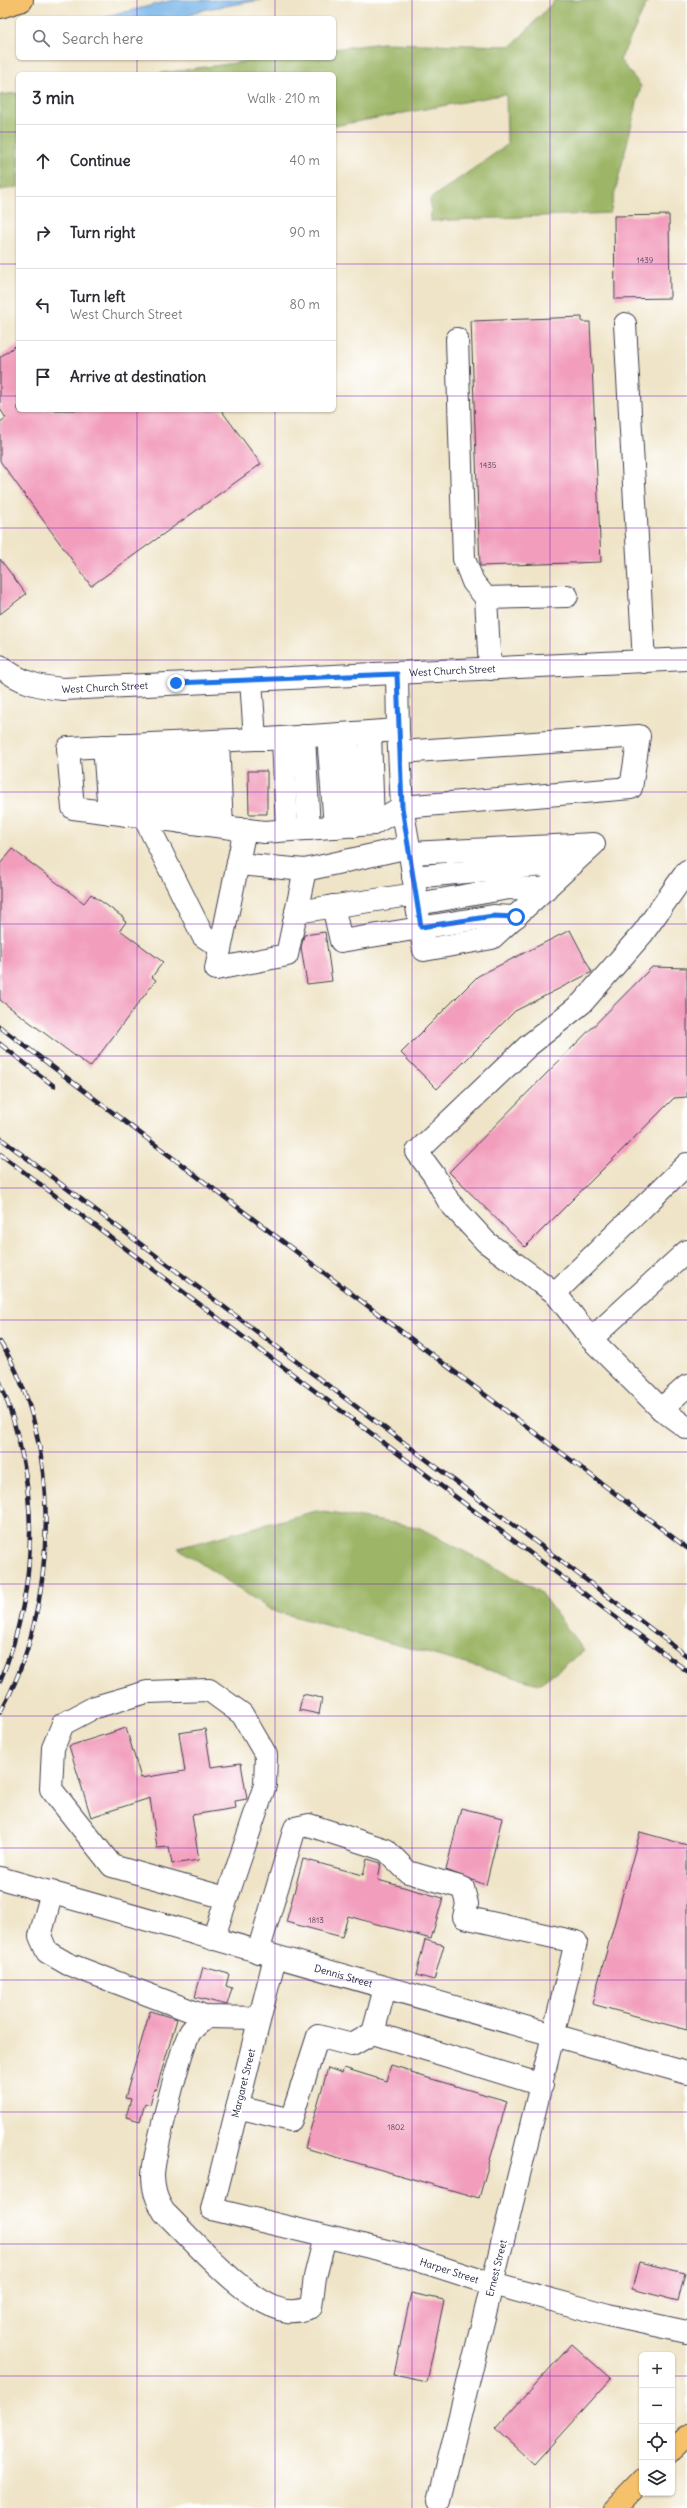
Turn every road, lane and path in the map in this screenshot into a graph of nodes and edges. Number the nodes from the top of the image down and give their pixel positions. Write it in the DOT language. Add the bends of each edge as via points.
graph roads {
  1 [pos="22,0"];
  2 [pos="0,7"];
  3 [pos="625,324"];
  4 [pos="457,339"];
  5 [pos="567,596"];
  6 [pos="486,598"];
  7 [pos="687,660"];
  8 [pos="644,662"];
  9 [pos="0,666"];
  10 [pos="490,669"];
  11 [pos="397,674"];
  12 [pos="251,680"];
  13 [pos="398,730"];
  14 [pos="370,733"];
  15 [pos="338,735"];
  16 [pos="293,737"];
  17 [pos="255,739"];
  18 [pos="151,744"];
  19 [pos="400,752"];
  20 [pos="402,807"];
  21 [pos="155,818"];
  22 [pos="354,826"];
  23 [pos="309,829"];
  24 [pos="245,830"];
  25 [pos="287,830"];
  26 [pos="409,850"];
  27 [pos="238,864"];
  28 [pos="572,865"];
  29 [pos="305,870"];
  30 [pos="687,871"];
  31 [pos="546,889"];
  32 [pos="415,892"];
  33 [pos="679,898"];
  34 [pos="333,906"];
  35 [pos="296,912"];
  36 [pos="421,927"];
  37 [pos="220,947"];
  38 [pos="687,1164"];
  39 [pos="687,1251"];
  40 [pos="555,1293"];
  41 [pos="591,1339"];
  42 [pos="687,1386"];
  43 [pos="661,1409"];
  44 [pos="687,1428"];
  45 [pos="0,1878"];
  46 [pos="52,1892"];
  47 [pos="226,1898"];
  48 [pos="213,1939"];
  49 [pos="266,1954"];
  50 [pos="385,1988"];
  51 [pos="207,2017"];
  52 [pos="259,2018"];
  53 [pos="372,2033"];
  54 [pos="554,2036"];
  55 [pos="687,2073"];
  56 [pos="542,2085"];
  57 [pos="237,2107"];
  58 [pos="212,2209"];
  59 [pos="326,2237"];
  60 [pos="492,2284"];
  61 [pos="687,2332"];
  62 [pos="687,2436"];
  63 [pos="675,2447"];
  64 [pos="639,2483"];
  65 [pos="439,2501"];
  66 [pos="615,2508"];
  1 -- 2 [label="main road"];
  3 -- 8 [label="street"];
  4 -- 6 [label="street" via="464,559 473,582"];
  5 -- 6 [label="street"];
  6 -- 10 [label="street"];
  7 -- 8 [label="street, West Church Street"];
  8 -- 10 [label="street, West Church Street"];
  9 -- 12 [label="street, West Church Street" via="11,675 43,688"];
  10 -- 11 [label="street, West Church Street"];
  11 -- 12 [label="street, West Church Street"];
  11 -- 13 [label="street"];
  12 -- 17 [label="street"];
  13 -- 14 [label="street"];
  13 -- 19 [label="street"];
  14 -- 15 [label="street"];
  14 -- 22 [label="street"];
  15 -- 16 [label="street"];
  15 -- 22 [label="street"];
  16 -- 17 [label="street"];
  16 -- 23 [label="street"];
  16 -- 25 [label="street"];
  17 -- 18 [label="street"];
  18 -- 21 [label="street"];
  18 -- 21 [label="street"];
  18 -- 21 [label="street"];
  18 -- 21 [label="street"];
  18 -- 21 [label="street" via="68,748 73,808"];
  19 -- 20 [label="street"];
  19 -- 20 [label="street" via="639,736 631,788"];
  20 -- 22 [label="street"];
  20 -- 26 [label="street"];
  21 -- 24 [label="street"];
  21 -- 37 [label="street" via="203,936"];
  22 -- 23 [label="street"];
  23 -- 25 [label="street"];
  24 -- 25 [label="street"];
  24 -- 27 [label="street"];
  26 -- 28 [label="street" via="594,844"];
  26 -- 29 [label="street"];
  26 -- 32 [label="street"];
  27 -- 29 [label="street"];
  27 -- 37 [label="street"];
  28 -- 31 [label="street"];
  28 -- 32 [label="street" via="530,866"];
  29 -- 35 [label="street"];
  30 -- 33 [label="street"];
  31 -- 32 [label="street"];
  31 -- 36 [label="street" via="492,938 424,950"];
  32 -- 34 [label="street"];
  32 -- 36 [label="street"];
  33 -- 40 [label="street" via="643,933 582,1003 528,1046 417,1152 449,1202 486,1242"];
  34 -- 35 [label="street"];
  34 -- 36 [label="street" via="340,941"];
  35 -- 37 [label="street" via="288,955 216,969"];
  38 -- 40 [label="street"];
  39 -- 41 [label="street"];
  40 -- 41 [label="street"];
  41 -- 43 [label="street"];
  42 -- 43 [label="street"];
  43 -- 44 [label="street"];
  45 -- 46 [label="street, Dennis Street"];
  46 -- 48 [label="street, Dennis Street"];
  46 -- 51 [label="street" via="40,1936 47,1952 68,1964"];
  47 -- 47 [label="street" via="265,1785 266,1754 242,1714 209,1690 147,1692 95,1707 63,1724 53,1748 51,1789 112,1866"];
  47 -- 48 [label="street"];
  48 -- 49 [label="street, Dennis Street"];
  49 -- 50 [label="street, Dennis Street"];
  49 -- 52 [label="street, Margaret Street"];
  49 -- 54 [label="street, Margaret Street" via="295,1828 309,1825 386,1850 408,1872 463,1888 467,1904 464,1917 576,1942"];
  50 -- 53 [label="street"];
  50 -- 54 [label="street, Dennis Street"];
  51 -- 52 [label="street"];
  51 -- 59 [label="street" via="190,2032 182,2053 155,2166 155,2196 164,2212 242,2287 268,2304 286,2311 300,2311 311,2307 315,2277"];
  52 -- 57 [label="street, Margaret Street"];
  53 -- 56 [label="street"];
  53 -- 57 [label="street" via="352,2045 318,2036 291,2120"];
  54 -- 55 [label="street, Dennis Street"];
  54 -- 56 [label="street, Ernest Street"];
  56 -- 60 [label="street, Ernest Street"];
  57 -- 58 [label="street, Margaret Street"];
  58 -- 59 [label="street, Harper Street"];
  59 -- 60 [label="street, Harper Street" via="399,2254"];
  60 -- 61 [label="street, Harper Street" via="608,2315"];
  60 -- 65 [label="street, Ernest Street"];
  62 -- 63 [label="main road"];
  64 -- 66 [label="main road"];
}
